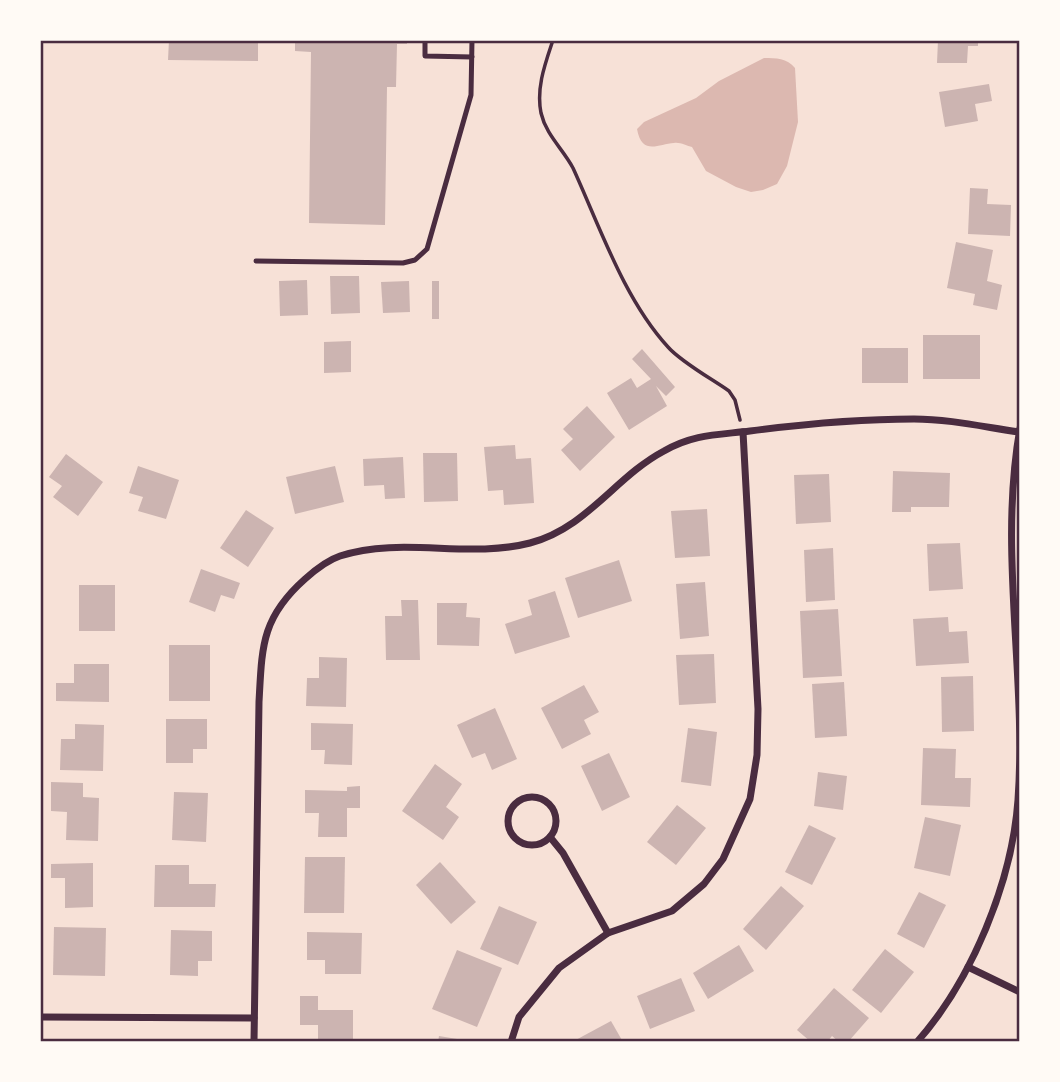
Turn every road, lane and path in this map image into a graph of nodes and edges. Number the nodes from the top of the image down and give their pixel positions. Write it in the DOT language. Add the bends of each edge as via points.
graph roads {
  1 [pos="425,40"];
  2 [pos="472,40"];
  3 [pos="553,40"];
  4 [pos="472,57"];
  5 [pos="256,261"];
  6 [pos="1019,430"];
  7 [pos="743,432"];
  8 [pos="550,837"];
  9 [pos="608,933"];
  10 [pos="968,967"];
  11 [pos="1020,992"];
  12 [pos="40,1017"];
  13 [pos="254,1018"];
  14 [pos="254,1042"];
  15 [pos="511,1042"];
  16 [pos="917,1042"];
  1 -- 4 [label="lane" via="425,56"];
  2 -- 4 [label="lane"];
  3 -- 7 [label="path" via="539,93 549,135 570,163 640,309 669,348 729,391"];
  4 -- 5 [label="lane" via="471,95 421,256 403,262"];
  6 -- 7 [label="street" via="915,419 800,424"];
  6 -- 10 [label="street" via="1010,508 1018,800 1000,886"];
  7 -- 9 [label="street" via="758,709 750,799 723,859 704,884 672,911"];
  7 -- 13 [label="street" via="699,436 663,451 563,530 531,542 472,550 358,551 337,556 290,593 271,618 262,648"];
  8 -- 8 [label="street" via="556,821 551,806 536,797 513,805 507,821 513,837 527,845 544,843"];
  8 -- 9 [label="street"];
  9 -- 15 [label="street" via="559,968 519,1017"];
  10 -- 11 [label="street"];
  10 -- 16 [label="street"];
  12 -- 13 [label="street"];
  13 -- 14 [label="street"];
}
